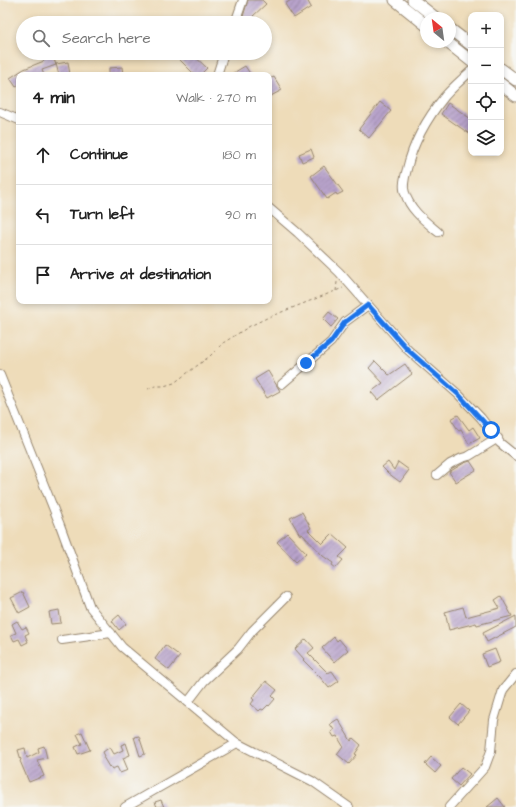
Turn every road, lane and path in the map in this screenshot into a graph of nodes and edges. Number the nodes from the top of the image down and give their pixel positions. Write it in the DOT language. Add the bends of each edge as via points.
graph roads {
  1 [pos="243,0"];
  2 [pos="395,0"];
  3 [pos="413,0"];
  4 [pos="428,12"];
  5 [pos="237,16"];
  6 [pos="420,20"];
  7 [pos="456,34"];
  8 [pos="468,43"];
  9 [pos="455,48"];
  10 [pos="468,59"];
  11 [pos="222,60"];
  12 [pos="504,70"];
  13 [pos="218,72"];
  14 [pos="468,74"];
  15 [pos="516,80"];
  16 [pos="504,86"];
  17 [pos="516,96"];
  18 [pos="0,112"];
  19 [pos="16,119"];
  20 [pos="272,211"];
  21 [pos="438,232"];
  22 [pos="351,286"];
  23 [pos="368,305"];
  24 [pos="0,375"];
  25 [pos="282,384"];
  26 [pos="148,389"];
  27 [pos="497,438"];
  28 [pos="516,456"];
  29 [pos="437,475"];
  30 [pos="286,597"];
  31 [pos="110,633"];
  32 [pos="62,640"];
  33 [pos="516,674"];
  34 [pos="188,702"];
  35 [pos="237,743"];
  36 [pos="125,807"];
  37 [pos="349,807"];
  38 [pos="449,807"];
  1 -- 5 [label="street"];
  2 -- 6 [label="highway"];
  3 -- 4 [label="highway"];
  7 -- 8 [label="highway"];
  9 -- 10 [label="highway"];
  11 -- 13 [label="street"];
  12 -- 15 [label="highway"];
  14 -- 21 [label="street" via="445,96 423,127 409,158 404,179 404,192 411,205 421,219"];
  16 -- 17 [label="highway"];
  18 -- 19 [label="street"];
  20 -- 22 [label="street"];
  22 -- 23 [label="street"];
  22 -- 26 [label="path" via="250,326 223,343 174,383"];
  23 -- 25 [label="street" via="345,322 331,342"];
  23 -- 27 [label="street" via="408,350 470,406"];
  24 -- 31 [label="street" via="90,607"];
  27 -- 28 [label="street"];
  27 -- 29 [label="street" via="469,456 450,464"];
  30 -- 34 [label="street" via="204,681"];
  31 -- 32 [label="street"];
  31 -- 34 [label="street" via="122,647"];
  33 -- 38 [label="street" via="503,690 494,720 491,751 485,767"];
  34 -- 35 [label="street"];
  35 -- 36 [label="street"];
  35 -- 37 [label="street" via="312,781"];
}
